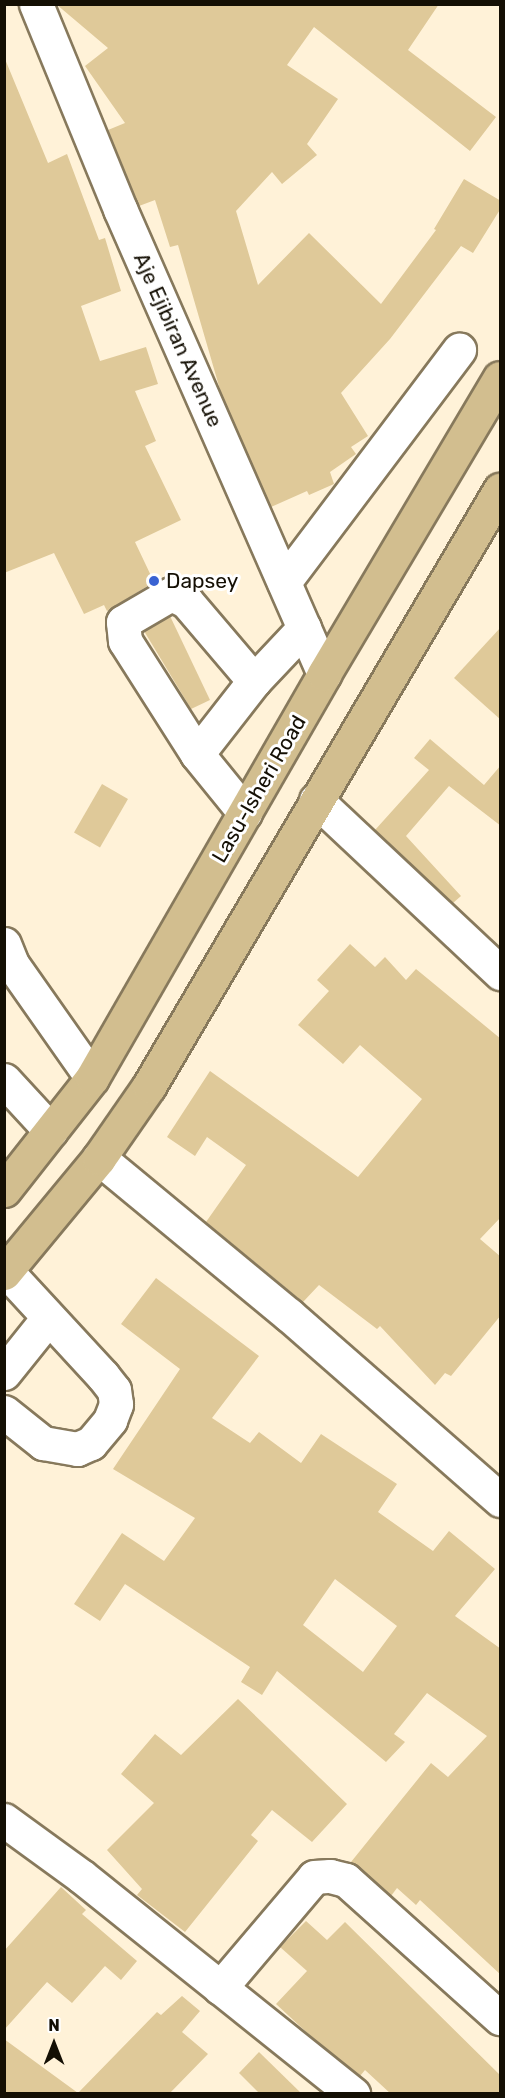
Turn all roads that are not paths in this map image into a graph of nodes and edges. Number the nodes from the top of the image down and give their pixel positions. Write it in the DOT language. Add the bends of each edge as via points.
graph roads {
  1 [pos="36,4"];
  2 [pos="459,350"];
  3 [pos="501,378"];
  4 [pos="501,490"];
  5 [pos="284,582"];
  6 [pos="304,628"];
  7 [pos="324,674"];
  8 [pos="254,681"];
  9 [pos="197,754"];
  10 [pos="316,800"];
  11 [pos="245,813"];
  12 [pos="7,959"];
  13 [pos="501,973"];
  14 [pos="92,1078"];
  15 [pos="4,1080"];
  16 [pos="51,1131"];
  17 [pos="99,1158"];
  18 [pos="4,1190"];
  19 [pos="5,1272"];
  20 [pos="48,1318"];
  21 [pos="4,1373"];
  22 [pos="4,1412"];
  23 [pos="501,1500"];
  24 [pos="4,1820"];
  25 [pos="220,1988"];
  26 [pos="501,2018"];
  27 [pos="353,2094"];
  1 -- 5 [label="street, Aje Ejibiran Avenue"];
  2 -- 5 [label="street"];
  3 -- 7 [label="main road, Lasu-Isheri Road"];
  4 -- 10 [label="main road"];
  5 -- 6 [label="street, Aje Ejibiran Avenue"];
  6 -- 7 [label="street, Aje Ejibiran Avenue"];
  6 -- 8 [label="street"];
  7 -- 11 [label="main road, Lasu-Isheri Road"];
  8 -- 9 [label="street"];
  8 -- 9 [label="street" via="186,601 171,594 123,622 125,641"];
  9 -- 11 [label="street"];
  10 -- 13 [label="street"];
  10 -- 17 [label="main road" via="149,1086"];
  11 -- 14 [label="main road, Lasu-Isheri Road"];
  12 -- 14 [label="street"];
  14 -- 16 [label="main road, Lasu-Isheri Road"];
  15 -- 16 [label="street"];
  16 -- 18 [label="main road, Lasu-Isheri Road"];
  17 -- 19 [label="main road"];
  17 -- 23 [label="street" via="289,1315"];
  19 -- 20 [label="street"];
  20 -- 21 [label="street"];
  20 -- 22 [label="street" via="114,1390 116,1404 110,1420 91,1443 77,1449 56,1448 43,1443"];
  24 -- 25 [label="street"];
  25 -- 26 [label="street" via="314,1877 330,1876 346,1880"];
  25 -- 27 [label="street"];
}
